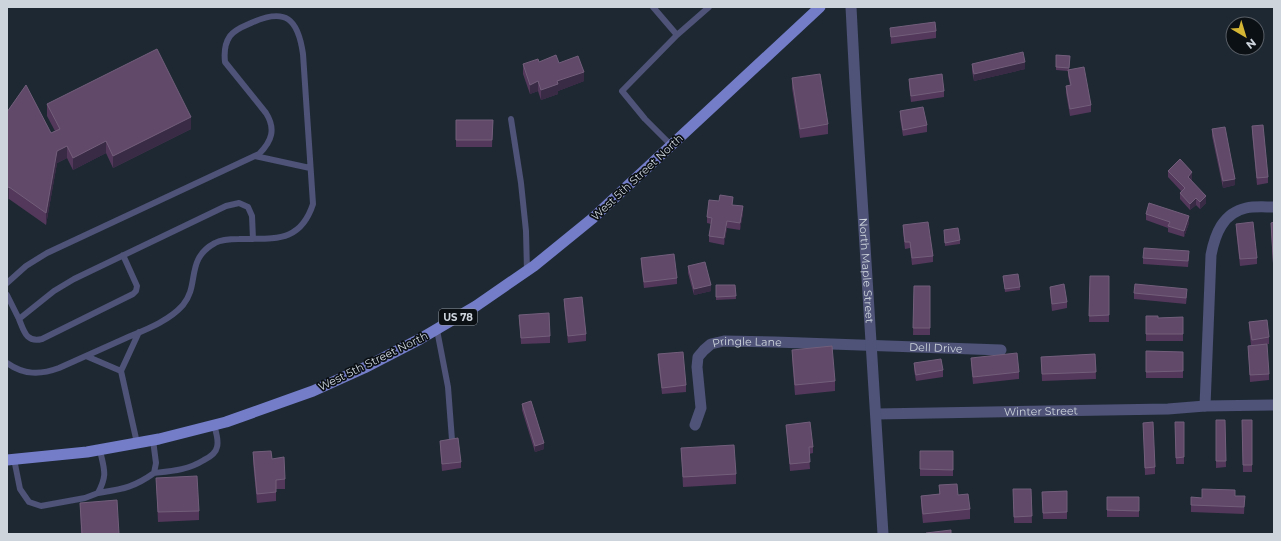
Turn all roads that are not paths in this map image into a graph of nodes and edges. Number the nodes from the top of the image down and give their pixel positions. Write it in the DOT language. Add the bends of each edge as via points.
graph roads {
  1 [pos="709,7"];
  2 [pos="820,7"];
  3 [pos="851,7"];
  4 [pos="657,8"];
  5 [pos="677,35"];
  6 [pos="511,119"];
  7 [pos="671,146"];
  8 [pos="255,156"];
  9 [pos="310,168"];
  10 [pos="1274,207"];
  11 [pos="253,239"];
  12 [pos="123,255"];
  13 [pos="527,271"];
  14 [pos="7,282"];
  15 [pos="7,295"];
  16 [pos="18,319"];
  17 [pos="437,330"];
  18 [pos="139,332"];
  19 [pos="871,345"];
  20 [pos="1001,350"];
  21 [pos="86,356"];
  22 [pos="7,364"];
  23 [pos="121,371"];
  24 [pos="1274,405"];
  25 [pos="1205,406"];
  26 [pos="876,414"];
  27 [pos="214,425"];
  28 [pos="695,425"];
  29 [pos="153,440"];
  30 [pos="452,440"];
  31 [pos="136,443"];
  32 [pos="100,450"];
  33 [pos="11,459"];
  34 [pos="154,473"];
  35 [pos="98,493"];
  36 [pos="883,534"];
  1 -- 5 [label="lane"];
  2 -- 7 [label="main road, West 5th Street North / US 78"];
  3 -- 19 [label="street, North Maple Street"];
  4 -- 5 [label="lane"];
  5 -- 7 [label="lane" via="622,91"];
  6 -- 13 [label="lane" via="521,183"];
  7 -- 13 [label="main road, West 5th Street North / US 78" via="593,218"];
  8 -- 9 [label="lane"];
  8 -- 9 [label="lane" via="271,139 271,121 225,62 224,54 231,35 237,29 262,18 280,16 293,23 302,40"];
  8 -- 14 [label="lane" via="47,253"];
  9 -- 11 [label="lane" via="312,204 303,224 295,232 284,237"];
  10 -- 25 [label="street" via="1246,208 1231,215 1222,223 1214,238 1211,255"];
  11 -- 12 [label="lane" via="248,207 235,203"];
  11 -- 18 [label="lane" via="222,240 202,253 195,266 188,299 183,306 165,320"];
  12 -- 16 [label="lane" via="63,285"];
  12 -- 16 [label="lane" via="137,286 136,291 130,296 42,339 31,340"];
  13 -- 17 [label="main road, West 5th Street North / US 78"];
  15 -- 16 [label="lane"];
  17 -- 27 [label="main road, West 5th Street North / US 78" via="313,391"];
  17 -- 30 [label="lane" via="448,387"];
  18 -- 21 [label="lane"];
  18 -- 23 [label="lane"];
  19 -- 20 [label="street, Dell Drive"];
  19 -- 26 [label="street, North Maple Street"];
  19 -- 28 [label="street, Pringle Lane" via="724,341 711,344 698,357 701,408"];
  21 -- 22 [label="lane" via="38,374 14,369"];
  21 -- 23 [label="lane"];
  23 -- 31 [label="lane"];
  24 -- 25 [label="street, Winter Street"];
  25 -- 26 [label="street, Winter Street"];
  26 -- 36 [label="street, North Maple Street"];
  27 -- 29 [label="main road, West 5th Street North / US 78"];
  27 -- 34 [label="lane" via="218,442 212,455 194,466"];
  29 -- 31 [label="main road, West 5th Street North / US 78"];
  29 -- 34 [label="lane" via="156,463"];
  31 -- 32 [label="main road, West 5th Street North / US 78"];
  32 -- 33 [label="main road, West 5th Street North / US 78"];
  32 -- 35 [label="lane" via="105,475"];
  33 -- 35 [label="lane" via="20,489 29,502 42,506"];
  34 -- 35 [label="lane" via="128,488"];
}
